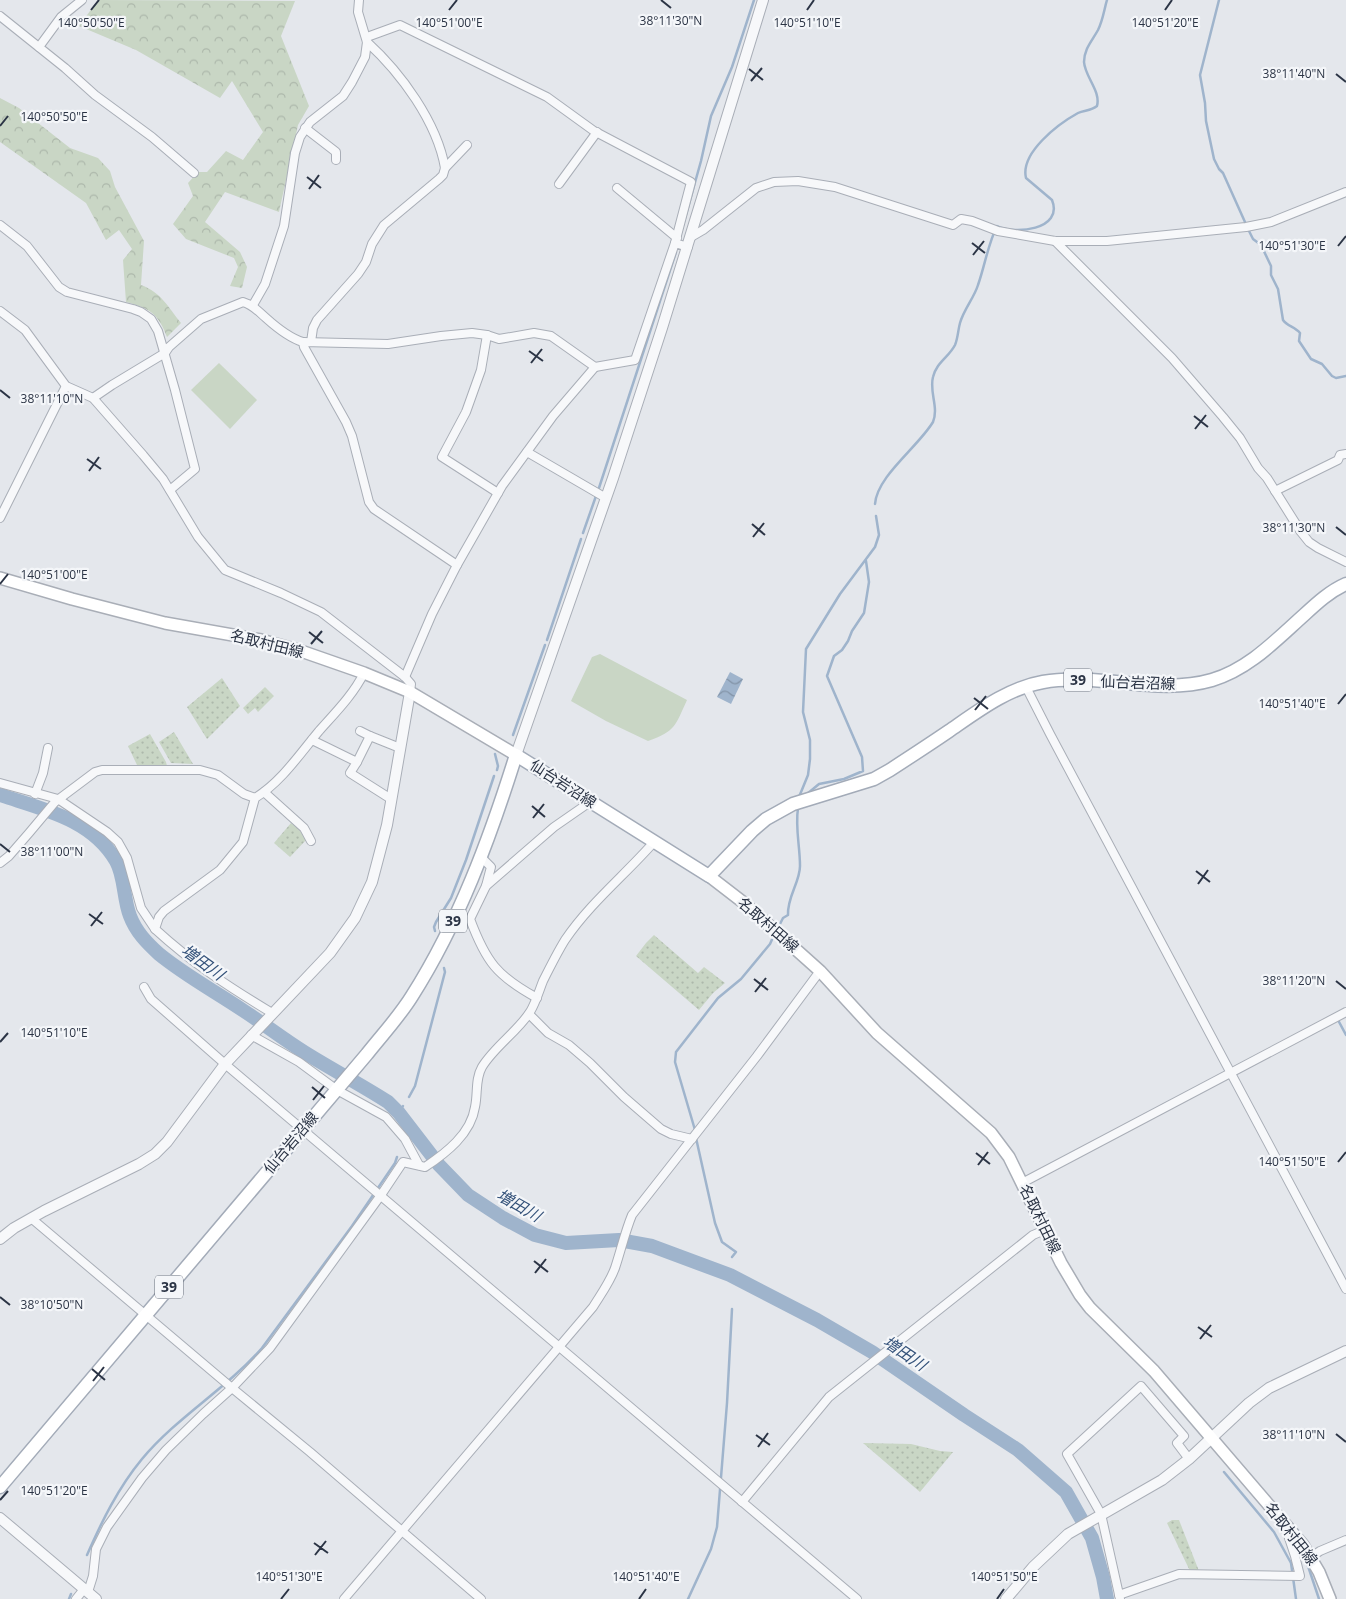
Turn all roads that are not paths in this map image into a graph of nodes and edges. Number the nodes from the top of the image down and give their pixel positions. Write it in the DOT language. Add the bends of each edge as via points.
graph roads {
  1 [pos="82,0"];
  2 [pos="359,0"];
  3 [pos="763,0"];
  4 [pos="0,16"];
  5 [pos="367,39"];
  6 [pos="39,47"];
  7 [pos="306,128"];
  8 [pos="595,135"];
  9 [pos="467,145"];
  10 [pos="336,160"];
  11 [pos="445,168"];
  12 [pos="194,173"];
  13 [pos="559,184"];
  14 [pos="617,188"];
  15 [pos="1346,192"];
  16 [pos="0,225"];
  17 [pos="691,237"];
  18 [pos="1056,241"];
  19 [pos="680,243"];
  20 [pos="253,305"];
  21 [pos="0,311"];
  22 [pos="487,335"];
  23 [pos="307,342"];
  24 [pos="166,353"];
  25 [pos="595,367"];
  26 [pos="66,386"];
  27 [pos="93,398"];
  28 [pos="527,452"];
  29 [pos="1346,454"];
  30 [pos="170,490"];
  31 [pos="1275,491"];
  32 [pos="498,493"];
  33 [pos="606,498"];
  34 [pos="0,518"];
  35 [pos="1346,562"];
  36 [pos="457,565"];
  37 [pos="0,578"];
  38 [pos="1346,584"];
  39 [pos="364,673"];
  40 [pos="405,677"];
  41 [pos="1026,686"];
  42 [pos="410,692"];
  43 [pos="360,731"];
  44 [pos="370,736"];
  45 [pos="312,740"];
  46 [pos="48,748"];
  47 [pos="400,748"];
  48 [pos="516,755"];
  49 [pos="357,762"];
  50 [pos="0,783"];
  51 [pos="264,792"];
  52 [pos="35,794"];
  53 [pos="254,798"];
  54 [pos="391,799"];
  55 [pos="56,801"];
  56 [pos="590,802"];
  57 [pos="311,841"];
  58 [pos="654,842"];
  59 [pos="480,856"];
  60 [pos="0,864"];
  61 [pos="709,876"];
  62 [pos="486,886"];
  63 [pos="155,929"];
  64 [pos="820,971"];
  65 [pos="144,987"];
  66 [pos="537,998"];
  67 [pos="1346,1012"];
  68 [pos="271,1014"];
  69 [pos="529,1014"];
  70 [pos="252,1033"];
  71 [pos="225,1064"];
  72 [pos="1230,1072"];
  73 [pos="338,1089"];
  74 [pos="302,1129"];
  75 [pos="695,1136"];
  76 [pos="422,1166"];
  77 [pos="1022,1183"];
  78 [pos="377,1192"];
  79 [pos="31,1218"];
  80 [pos="1039,1232"];
  81 [pos="0,1239"];
  82 [pos="1346,1289"];
  83 [pos="145,1316"];
  84 [pos="559,1346"];
  85 [pos="1346,1351"];
  86 [pos="227,1385"];
  87 [pos="1211,1438"];
  88 [pos="1189,1458"];
  89 [pos="0,1487"];
  90 [pos="742,1502"];
  91 [pos="1097,1516"];
  92 [pos="0,1518"];
  93 [pos="1284,1522"];
  94 [pos="402,1531"];
  95 [pos="1346,1540"];
  96 [pos="1311,1557"];
  97 [pos="89,1594"];
  98 [pos="1120,1597"];
  99 [pos="76,1599"];
  100 [pos="344,1599"];
  101 [pos="481,1599"];
  102 [pos="858,1599"];
  103 [pos="1006,1599"];
  104 [pos="1330,1599"];
  1 -- 6 [label="street" via="61,17"];
  2 -- 5 [label="street" via="358,12"];
  3 -- 17 [label="street"];
  4 -- 6 [label="street"];
  5 -- 7 [label="street" via="364,57 343,96"];
  5 -- 8 [label="street" via="400,25 547,97"];
  5 -- 11 [label="street" via="399,76 429,122"];
  6 -- 12 [label="street"];
  7 -- 10 [label="street" via="336,152"];
  7 -- 20 [label="street" via="295,153 284,226 265,284"];
  8 -- 13 [label="street"];
  8 -- 19 [label="street" via="691,182"];
  9 -- 11 [label="street"];
  11 -- 23 [label="street" via="439,179 384,225 366,262 317,320"];
  14 -- 19 [label="street"];
  15 -- 18 [label="street" via="1271,222 1248,226 1107,241"];
  16 -- 24 [label="street" via="27,246 59,287 67,292 133,309 151,319"];
  17 -- 18 [label="street" via="756,188 774,182 798,181 835,187 953,225 958,221 972,221 994,230"];
  17 -- 19 [label="street"];
  18 -- 31 [label="street" via="1172,358 1240,438"];
  19 -- 25 [label="street" via="636,360"];
  19 -- 33 [label="street"];
  20 -- 23 [label="street" via="282,331"];
  20 -- 24 [label="street" via="243,302 201,319"];
  21 -- 26 [label="street" via="25,330"];
  22 -- 23 [label="street" via="472,333 388,344"];
  22 -- 25 [label="street" via="499,339 534,332 551,336"];
  22 -- 32 [label="street" via="481,370 466,412 442,457"];
  23 -- 36 [label="street" via="304,347 352,436 369,502 374,509"];
  24 -- 27 [label="street"];
  24 -- 30 [label="street" via="195,469"];
  25 -- 28 [label="street"];
  26 -- 27 [label="street"];
  26 -- 34 [label="street"];
  27 -- 30 [label="street"];
  28 -- 32 [label="street"];
  28 -- 33 [label="street"];
  29 -- 31 [label="street"];
  30 -- 40 [label="street" via="198,538 225,570 321,612"];
  31 -- 35 [label="street" via="1309,542"];
  32 -- 36 [label="street"];
  33 -- 48 [label="street"];
  36 -- 40 [label="street"];
  37 -- 39 [label="main road, 名取村田線" via="165,623 261,640"];
  38 -- 41 [label="main road, 仙台岩沼線 / 39" via="1321,600 1253,660 1211,680 1165,685 1071,680"];
  39 -- 42 [label="main road, 名取村田線"];
  39 -- 45 [label="street" via="354,690"];
  40 -- 42 [label="street" via="411,684"];
  41 -- 61 [label="main road, 仙台岩沼線 / 39" via="979,710 874,779 793,804 766,820"];
  41 -- 72 [label="street"];
  42 -- 47 [label="street"];
  42 -- 48 [label="main road, 名取村田線"];
  43 -- 44 [label="street"];
  44 -- 47 [label="street"];
  44 -- 49 [label="street"];
  45 -- 49 [label="street"];
  45 -- 51 [label="street"];
  46 -- 52 [label="street"];
  47 -- 54 [label="street"];
  48 -- 56 [label="main road, 仙台岩沼線"];
  48 -- 59 [label="main road, 仙台岩沼線 / 39"];
  49 -- 54 [label="street" via="350,773"];
  50 -- 52 [label="street"];
  51 -- 53 [label="street"];
  51 -- 57 [label="street" via="304,828"];
  52 -- 55 [label="street"];
  53 -- 55 [label="street" via="209,771 110,768 95,772"];
  53 -- 63 [label="street" via="243,842 220,870 164,911"];
  54 -- 68 [label="street" via="381,852 356,918 330,953"];
  55 -- 60 [label="street"];
  55 -- 63 [label="street" via="100,826 118,842 132,872 141,908"];
  56 -- 58 [label="main road, 仙台岩沼線"];
  56 -- 62 [label="street" via="554,826"];
  58 -- 61 [label="main road, 仙台岩沼線"];
  58 -- 66 [label="street" via="576,925"];
  59 -- 62 [label="street" via="491,867"];
  59 -- 73 [label="main road, 仙台岩沼線 / 39" via="435,957 410,998"];
  61 -- 64 [label="main road, 名取村田線"];
  62 -- 66 [label="street" via="470,920 478,942 492,966 514,986"];
  63 -- 68 [label="street" via="217,980"];
  64 -- 75 [label="street"];
  64 -- 77 [label="main road, 名取村田線" via="877,1033 992,1133"];
  65 -- 71 [label="street" via="151,1000"];
  66 -- 69 [label="street"];
  67 -- 72 [label="street"];
  68 -- 70 [label="street"];
  69 -- 75 [label="street" via="548,1033 590,1063 661,1129 675,1135"];
  69 -- 76 [label="street" via="482,1067 477,1081 476,1108 468,1127 445,1153"];
  70 -- 71 [label="street"];
  70 -- 73 [label="street"];
  71 -- 74 [label="street"];
  71 -- 79 [label="street" via="155,1154"];
  72 -- 77 [label="street"];
  72 -- 82 [label="street"];
  73 -- 74 [label="main road, 仙台岩沼線 / 39"];
  73 -- 76 [label="street" via="386,1117"];
  74 -- 78 [label="street"];
  74 -- 83 [label="main road, 仙台岩沼線 / 39"];
  75 -- 84 [label="street" via="632,1215 607,1287"];
  76 -- 78 [label="street" via="403,1162"];
  77 -- 80 [label="main road, 名取村田線"];
  78 -- 84 [label="street"];
  78 -- 86 [label="street" via="270,1348"];
  79 -- 81 [label="street"];
  79 -- 83 [label="street"];
  80 -- 87 [label="main road, 名取村田線" via="1090,1308 1154,1371"];
  80 -- 90 [label="street" via="829,1397"];
  83 -- 86 [label="street"];
  83 -- 89 [label="main road, 仙台岩沼線 / 39"];
  84 -- 90 [label="street"];
  84 -- 94 [label="street"];
  85 -- 87 [label="street" via="1269,1388"];
  86 -- 94 [label="street"];
  86 -- 97 [label="street" via="142,1478 107,1527 96,1549"];
  87 -- 88 [label="street"];
  87 -- 93 [label="main road, 名取村田線"];
  88 -- 91 [label="street" via="1162,1480"];
  88 -- 91 [label="street" via="1177,1443 1184,1436 1141,1386 1067,1454"];
  90 -- 102 [label="street"];
  91 -- 98 [label="street"];
  91 -- 103 [label="street" via="1072,1531 1033,1567"];
  92 -- 97 [label="street"];
  93 -- 96 [label="main road, 名取村田線"];
  93 -- 98 [label="street" via="1300,1576 1178,1574"];
  94 -- 100 [label="street"];
  94 -- 101 [label="street"];
  95 -- 96 [label="street"];
  96 -- 104 [label="main road, 名取村田線"];
  97 -- 99 [label="street"];
}
